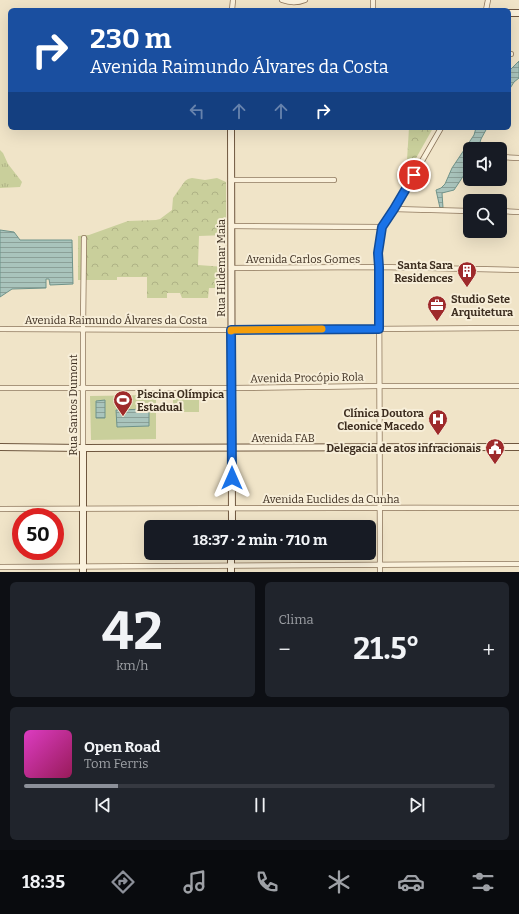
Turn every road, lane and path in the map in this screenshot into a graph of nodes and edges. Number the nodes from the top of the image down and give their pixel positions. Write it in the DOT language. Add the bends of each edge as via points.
graph roads {
  1 [pos="282,0"];
  2 [pos="305,0"];
  3 [pos="231,130"];
  4 [pos="440,130"];
  5 [pos="507,157"];
  6 [pos="519,158"];
  7 [pos="231,180"];
  8 [pos="334,180"];
  9 [pos="394,209"];
  10 [pos="463,211"];
  11 [pos="507,211"];
  12 [pos="519,212"];
  13 [pos="231,226"];
  14 [pos="382,227"];
  15 [pos="84,238"];
  16 [pos="379,267"];
  17 [pos="231,268"];
  18 [pos="519,270"];
  19 [pos="519,328"];
  20 [pos="0,329"];
  21 [pos="83,329"];
  22 [pos="379,329"];
  23 [pos="231,330"];
  24 [pos="379,386"];
  25 [pos="519,386"];
  26 [pos="0,388"];
  27 [pos="83,388"];
  28 [pos="231,388"];
  29 [pos="0,447"];
  30 [pos="519,447"];
  31 [pos="84,448"];
  32 [pos="232,448"];
  33 [pos="379,448"];
  34 [pos="380,508"];
  35 [pos="519,508"];
  36 [pos="0,509"];
  37 [pos="83,509"];
  38 [pos="232,509"];
  39 [pos="232,520"];
  40 [pos="519,564"];
  41 [pos="380,565"];
  42 [pos="0,567"];
  43 [pos="83,569"];
  44 [pos="231,569"];
  45 [pos="380,572"];
  1 -- 2 [label="street"];
  3 -- 7 [label="main road, Rua Hildemar Maia"];
  4 -- 9 [label="street"];
  5 -- 6 [label="street"];
  7 -- 8 [label="street"];
  7 -- 13 [label="main road, Rua Hildemar Maia"];
  9 -- 10 [label="street"];
  9 -- 14 [label="street"];
  11 -- 12 [label="street"];
  13 -- 14 [label="street"];
  13 -- 17 [label="main road, Rua Hildemar Maia"];
  14 -- 16 [label="street" via="378,248"];
  15 -- 21 [label="street, Rua Santos Dumont"];
  16 -- 17 [label="street, Avenida Carlos Gomes"];
  16 -- 18 [label="street, Avenida Carlos Gomes"];
  16 -- 22 [label="street"];
  17 -- 23 [label="main road, Rua Hildemar Maia"];
  19 -- 22 [label="street, Avenida Raimundo Álvares da Costa"];
  20 -- 21 [label="street, Avenida Raimundo Álvares da Costa"];
  21 -- 23 [label="street, Avenida Raimundo Álvares da Costa"];
  21 -- 27 [label="street, Rua Santos Dumont"];
  22 -- 23 [label="street, Avenida Raimundo Álvares da Costa"];
  22 -- 24 [label="street"];
  23 -- 28 [label="main road, Rua Hildemar Maia"];
  24 -- 25 [label="street, Avenida Procópio Rola"];
  24 -- 28 [label="street, Avenida Procópio Rola"];
  24 -- 33 [label="street"];
  26 -- 27 [label="street, Avenida Procópio Rola"];
  27 -- 28 [label="street, Avenida Procópio Rola"];
  27 -- 31 [label="street, Rua Santos Dumont"];
  28 -- 32 [label="main road, Rua Hildemar Maia"];
  29 -- 31 [label="main road, Avenida FAB"];
  30 -- 33 [label="main road, Avenida FAB"];
  31 -- 32 [label="main road, Avenida FAB"];
  31 -- 37 [label="main road, Rua Santos Dumont"];
  32 -- 33 [label="main road, Avenida FAB"];
  32 -- 38 [label="main road, Rua Hildemar Maia"];
  33 -- 34 [label="street"];
  34 -- 35 [label="street, Avenida Euclides da Cunha"];
  34 -- 38 [label="street, Avenida Euclides da Cunha"];
  34 -- 41 [label="street"];
  36 -- 37 [label="street, Avenida Euclides da Cunha"];
  37 -- 38 [label="street, Avenida Euclides da Cunha"];
  37 -- 43 [label="main road, Rua Santos Dumont"];
  38 -- 39 [label="main road, Rua Hildemar Maia"];
  40 -- 41 [label="street"];
  41 -- 44 [label="street"];
  41 -- 45 [label="street"];
  42 -- 43 [label="street"];
  43 -- 44 [label="street"];
}
